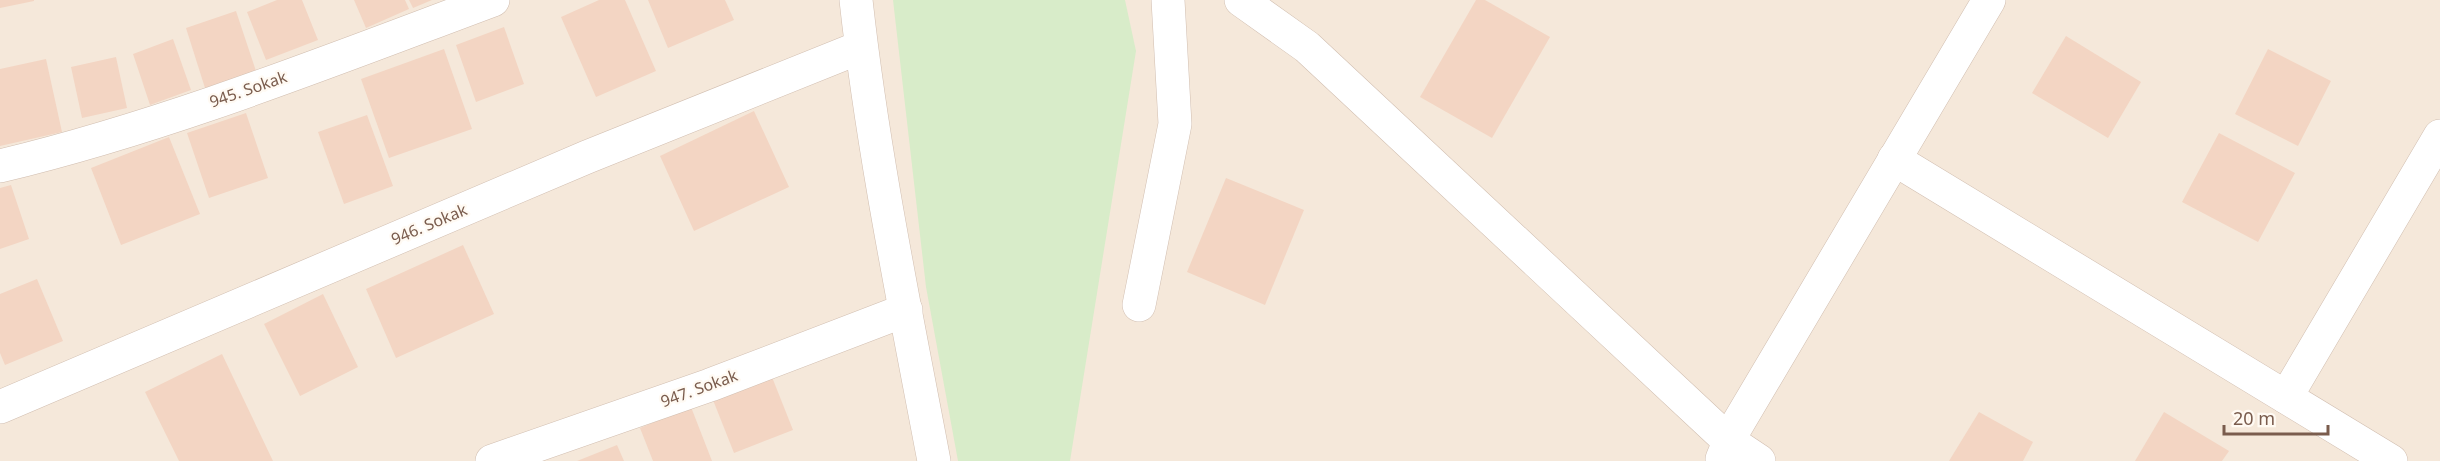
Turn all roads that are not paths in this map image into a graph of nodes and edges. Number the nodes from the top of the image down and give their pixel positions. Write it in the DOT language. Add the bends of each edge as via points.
graph roads {
  1 [pos="493,0"];
  2 [pos="856,0"];
  3 [pos="1168,0"];
  4 [pos="1241,0"];
  5 [pos="1989,0"];
  6 [pos="861,47"];
  7 [pos="2440,136"];
  8 [pos="1894,159"];
  9 [pos="0,166"];
  10 [pos="1139,305"];
  11 [pos="906,310"];
  12 [pos="2286,397"];
  13 [pos="0,408"];
  14 [pos="1725,451"];
  15 [pos="492,461"];
  16 [pos="934,461"];
  17 [pos="1759,461"];
  18 [pos="2391,461"];
  1 -- 9 [label="street, 945. Sokak" via="306,69 66,150"];
  2 -- 6 [label="street"];
  3 -- 10 [label="street" via="1175,124"];
  4 -- 14 [label="street" via="1307,47"];
  5 -- 8 [label="street"];
  6 -- 11 [label="street"];
  6 -- 13 [label="street, 946. Sokak" via="587,157"];
  7 -- 12 [label="street"];
  8 -- 12 [label="street"];
  8 -- 14 [label="street"];
  11 -- 15 [label="street, 947. Sokak" via="710,385"];
  11 -- 16 [label="street"];
  12 -- 18 [label="street"];
  14 -- 17 [label="street"];
}
